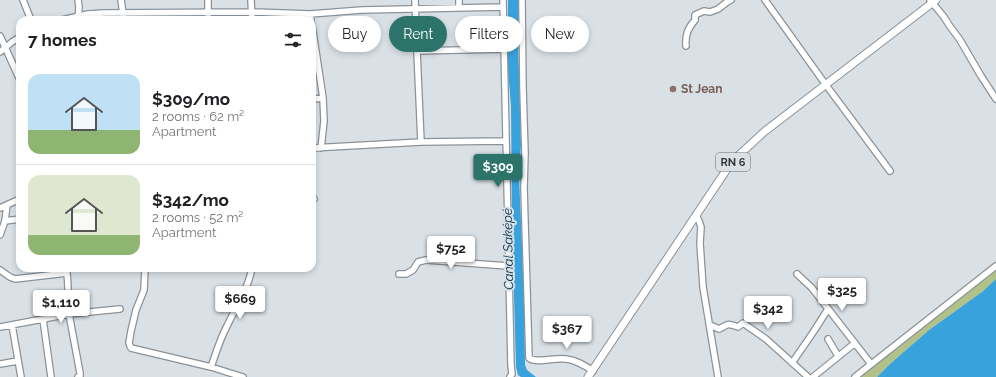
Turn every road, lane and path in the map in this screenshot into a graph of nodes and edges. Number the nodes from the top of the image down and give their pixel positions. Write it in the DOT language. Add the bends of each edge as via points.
graph roads {
  1 [pos="23,0"];
  2 [pos="78,0"];
  3 [pos="121,0"];
  4 [pos="208,0"];
  5 [pos="251,0"];
  6 [pos="416,0"];
  7 [pos="459,0"];
  8 [pos="503,0"];
  9 [pos="522,0"];
  10 [pos="731,0"];
  11 [pos="765,0"];
  12 [pos="932,1"];
  13 [pos="503,7"];
  14 [pos="459,8"];
  15 [pos="415,9"];
  16 [pos="208,12"];
  17 [pos="252,12"];
  18 [pos="124,13"];
  19 [pos="29,16"];
  20 [pos="78,16"];
  21 [pos="83,16"];
  22 [pos="208,16"];
  23 [pos="252,16"];
  24 [pos="299,16"];
  25 [pos="316,16"];
  26 [pos="415,16"];
  27 [pos="503,16"];
  28 [pos="0,36"];
  29 [pos="16,40"];
  30 [pos="686,46"];
  31 [pos="5,47"];
  32 [pos="316,50"];
  33 [pos="0,52"];
  34 [pos="417,52"];
  35 [pos="504,52"];
  36 [pos="16,71"];
  37 [pos="826,85"];
  38 [pos="316,98"];
  39 [pos="324,98"];
  40 [pos="996,99"];
  41 [pos="505,141"];
  42 [pos="421,142"];
  43 [pos="316,148"];
  44 [pos="320,148"];
  45 [pos="890,171"];
  46 [pos="16,201"];
  47 [pos="7,205"];
  48 [pos="0,208"];
  49 [pos="696,216"];
  50 [pos="16,220"];
  51 [pos="5,222"];
  52 [pos="0,236"];
  53 [pos="508,266"];
  54 [pos="996,266"];
  55 [pos="0,270"];
  56 [pos="54,272"];
  57 [pos="67,272"];
  58 [pos="145,272"];
  59 [pos="251,272"];
  60 [pos="400,274"];
  61 [pos="797,274"];
  62 [pos="828,309"];
  63 [pos="120,310"];
  64 [pos="69,314"];
  65 [pos="43,319"];
  66 [pos="12,325"];
  67 [pos="710,325"];
  68 [pos="0,327"];
  69 [pos="828,339"];
  70 [pos="855,343"];
  71 [pos="838,356"];
  72 [pos="18,361"];
  73 [pos="792,363"];
  74 [pos="0,364"];
  75 [pos="871,364"];
  76 [pos="211,367"];
  77 [pos="590,374"];
  78 [pos="21,377"];
  79 [pos="52,377"];
  80 [pos="78,377"];
  81 [pos="243,377"];
  82 [pos="510,377"];
  83 [pos="718,377"];
  84 [pos="808,377"];
  85 [pos="813,377"];
  86 [pos="855,377"];
  1 -- 19 [label="street"];
  2 -- 20 [label="street"];
  3 -- 18 [label="street"];
  4 -- 16 [label="street"];
  5 -- 17 [label="street"];
  6 -- 15 [label="street"];
  7 -- 14 [label="street"];
  8 -- 13 [label="street"];
  9 -- 77 [label="street" via="529,358 540,361 556,358 575,361 583,365"];
  10 -- 30 [label="street" via="718,9 695,15 685,38"];
  11 -- 37 [label="street"];
  12 -- 37 [label="main road, RN 6"];
  12 -- 40 [label="street" via="960,40"];
  13 -- 14 [label="street"];
  13 -- 27 [label="street"];
  14 -- 15 [label="street"];
  15 -- 25 [label="street" via="362,10"];
  15 -- 26 [label="street"];
  16 -- 17 [label="street"];
  16 -- 18 [label="street"];
  16 -- 22 [label="street"];
  17 -- 23 [label="street"];
  17 -- 24 [label="street"];
  18 -- 21 [label="street"];
  28 -- 31 [label="street"];
  29 -- 31 [label="street"];
  31 -- 33 [label="street"];
  31 -- 36 [label="street"];
  32 -- 39 [label="street"];
  34 -- 42 [label="street"];
  35 -- 41 [label="street"];
  37 -- 45 [label="street"];
  37 -- 49 [label="main road, RN 6" via="764,132 738,156"];
  38 -- 39 [label="street"];
  39 -- 44 [label="street"];
  41 -- 42 [label="street"];
  41 -- 53 [label="street"];
  42 -- 44 [label="street"];
  43 -- 44 [label="street"];
  46 -- 47 [label="street"];
  47 -- 48 [label="street"];
  47 -- 51 [label="street"];
  49 -- 67 [label="street" via="700,227 703,288"];
  49 -- 77 [label="main road, RN 6"];
  50 -- 51 [label="street"];
  51 -- 52 [label="street"];
  53 -- 60 [label="street" via="426,260 418,262 413,270 406,274"];
  53 -- 82 [label="street" via="512,374"];
  54 -- 75 [label="street"];
  55 -- 56 [label="street" via="15,278"];
  57 -- 64 [label="street" via="66,306"];
  58 -- 76 [label="street" via="144,290 136,310 129,342 131,348"];
  59 -- 76 [label="street" via="239,304 219,342"];
  61 -- 62 [label="street"];
  62 -- 70 [label="street"];
  62 -- 73 [label="street"];
  63 -- 64 [label="street"];
  64 -- 65 [label="street"];
  64 -- 80 [label="street" via="80,373"];
  65 -- 66 [label="street"];
  65 -- 79 [label="street"];
  66 -- 68 [label="street"];
  66 -- 72 [label="street"];
  67 -- 73 [label="street" via="719,329 725,325 738,327 743,323 766,339"];
  67 -- 83 [label="street"];
  69 -- 71 [label="street"];
  70 -- 71 [label="street"];
  70 -- 75 [label="street"];
  71 -- 85 [label="street"];
  72 -- 74 [label="street"];
  72 -- 78 [label="street"];
  73 -- 84 [label="street"];
  75 -- 86 [label="street"];
  76 -- 81 [label="street"];
}
